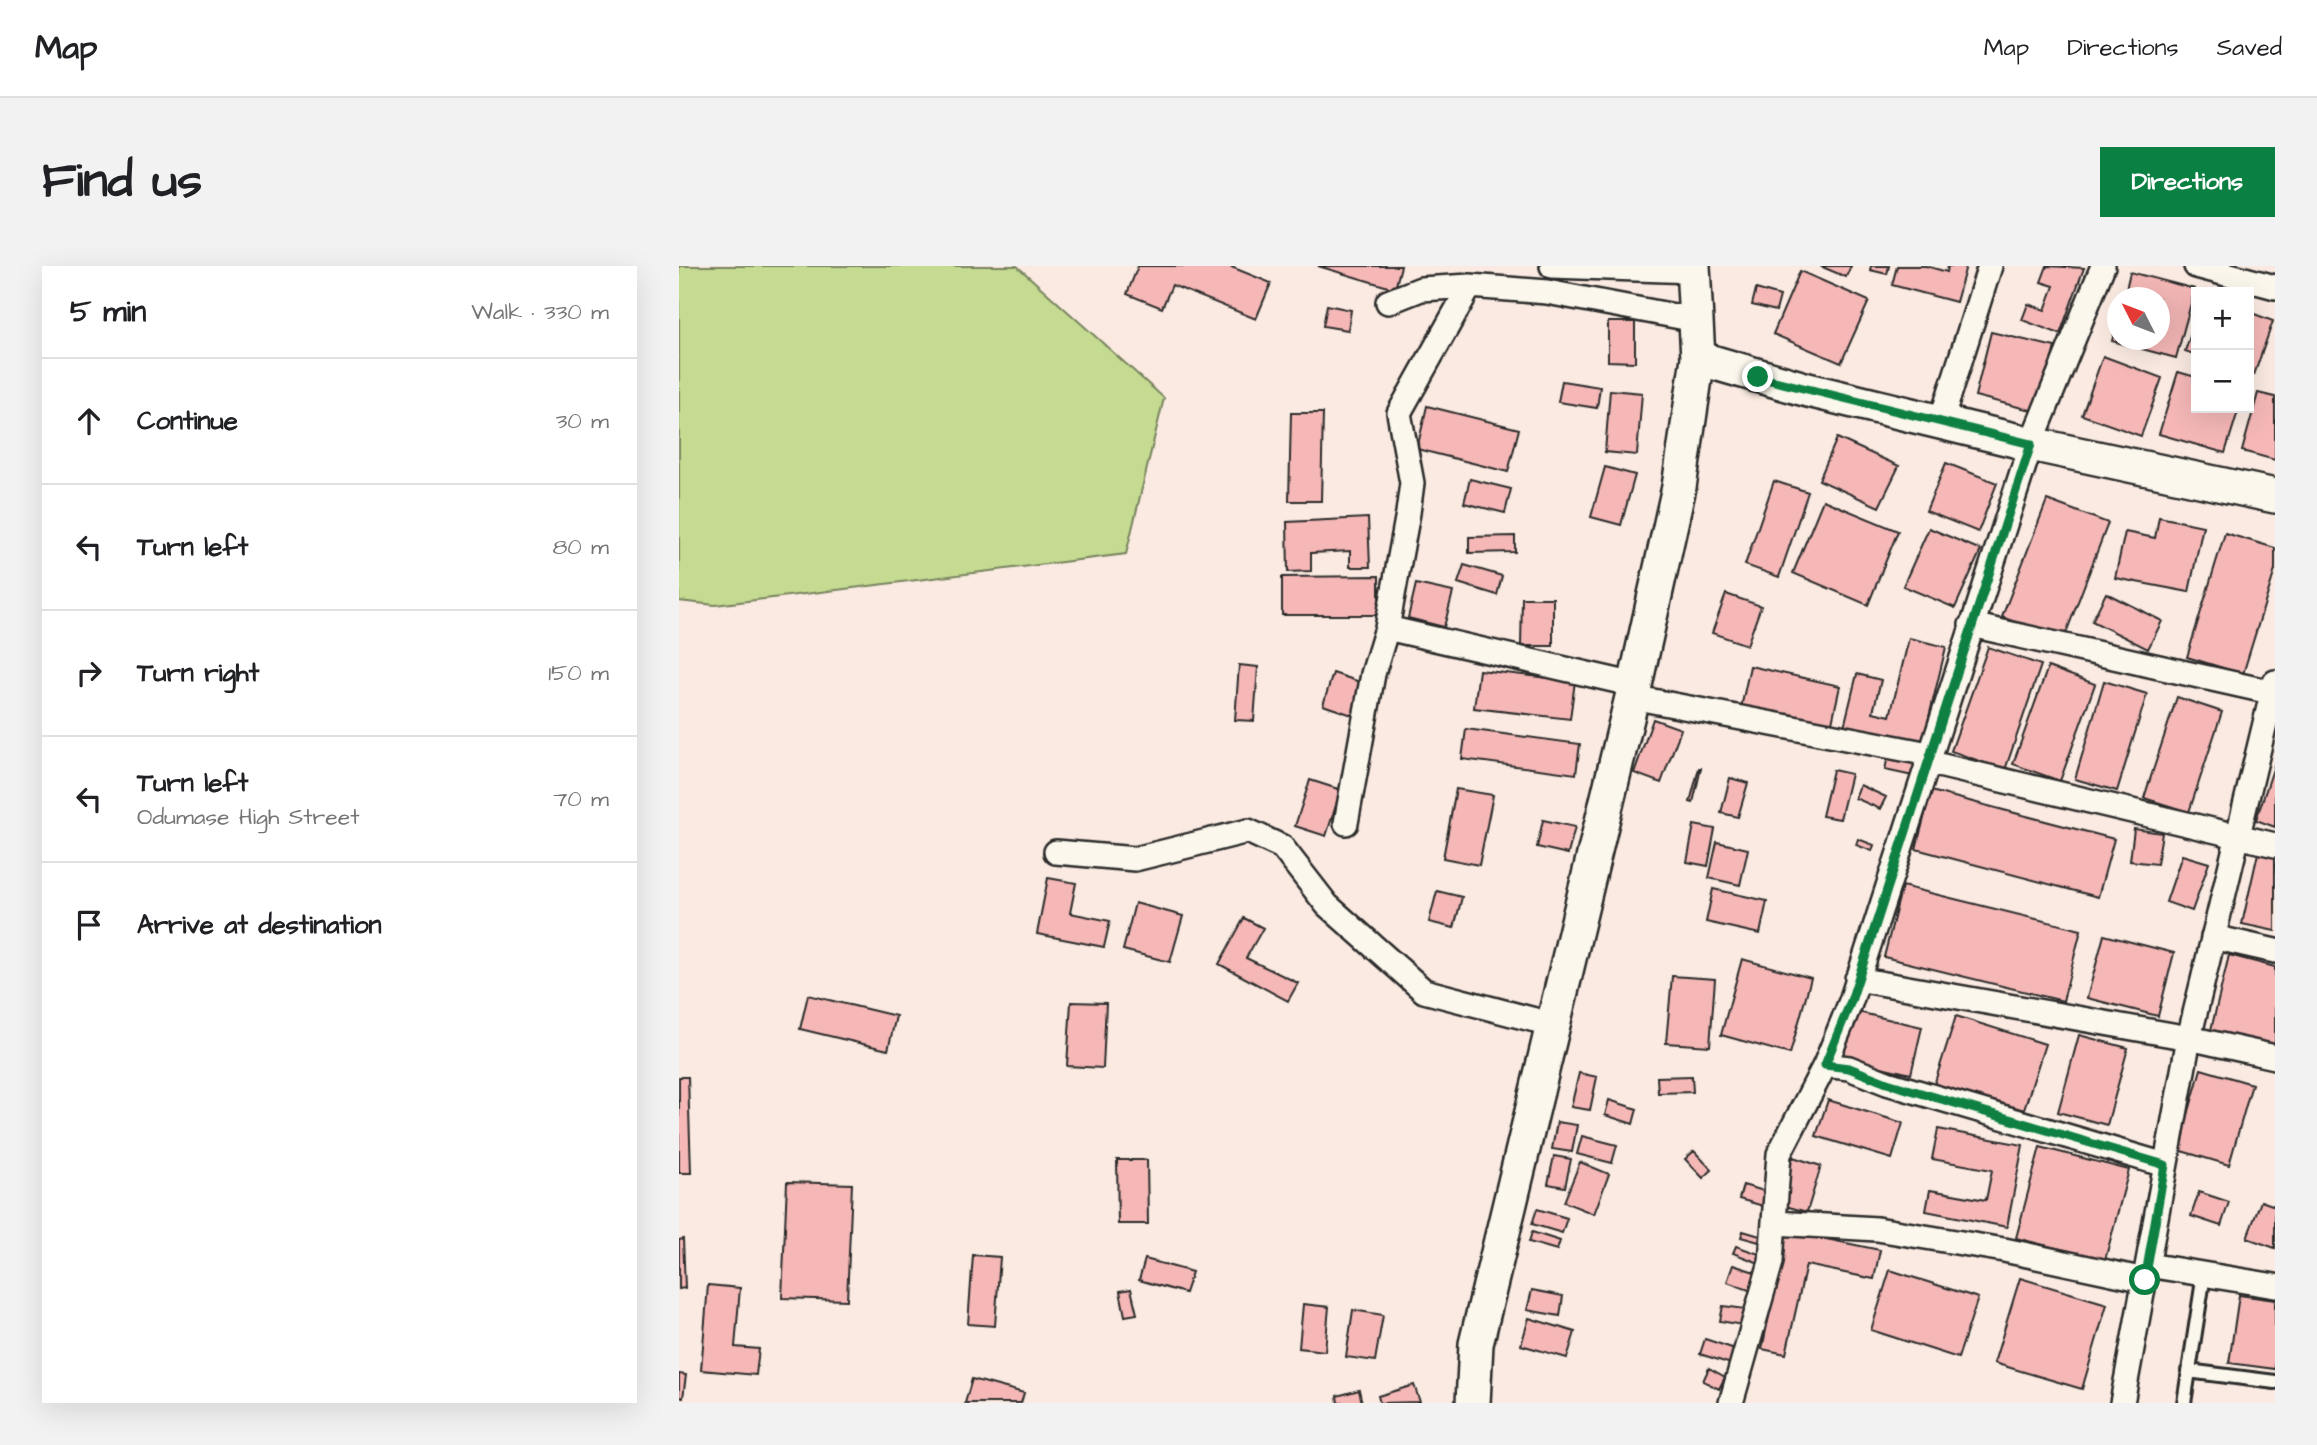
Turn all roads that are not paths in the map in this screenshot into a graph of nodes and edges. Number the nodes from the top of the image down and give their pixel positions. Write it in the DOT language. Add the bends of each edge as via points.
graph roads {
  1 [pos="1552,266"];
  2 [pos="1990,266"];
  3 [pos="2103,266"];
  4 [pos="2196,266"];
  5 [pos="1693,269"];
  6 [pos="1470,286"];
  7 [pos="2275,287"];
  8 [pos="1388,302"];
  9 [pos="1696,320"];
  10 [pos="1698,358"];
  11 [pos="1941,421"];
  12 [pos="2031,444"];
  13 [pos="2275,496"];
  14 [pos="1971,625"];
  15 [pos="1387,628"];
  16 [pos="2274,689"];
  17 [pos="1634,691"];
  18 [pos="1928,758"];
  19 [pos="1346,822"];
  20 [pos="2237,837"];
  21 [pos="2275,845"];
  22 [pos="1056,852"];
  23 [pos="2213,937"];
  24 [pos="2275,951"];
  25 [pos="1857,979"];
  26 [pos="1554,1025"];
  27 [pos="2189,1038"];
  28 [pos="2275,1057"];
  29 [pos="1825,1065"];
  30 [pos="2165,1165"];
  31 [pos="1775,1223"];
  32 [pos="2147,1273"];
  33 [pos="2204,1274"];
  34 [pos="2275,1286"];
  35 [pos="2188,1371"];
  36 [pos="2275,1382"];
  37 [pos="1473,1403"];
  38 [pos="1731,1403"];
  39 [pos="2122,1403"];
  40 [pos="2184,1403"];
  1 -- 5 [label="street"];
  2 -- 11 [label="street"];
  3 -- 12 [label="street"];
  4 -- 7 [label="street"];
  5 -- 9 [label="street"];
  6 -- 8 [label="street" via="1421,289"];
  6 -- 9 [label="street" via="1547,292"];
  6 -- 15 [label="street" via="1399,413 1412,483"];
  9 -- 10 [label="street"];
  10 -- 11 [label="street"];
  10 -- 17 [label="street" via="1679,487"];
  11 -- 12 [label="street"];
  12 -- 13 [label="street"];
  12 -- 14 [label="street"];
  14 -- 16 [label="street"];
  14 -- 18 [label="street"];
  15 -- 17 [label="street"];
  15 -- 19 [label="street" via="1373,674"];
  16 -- 20 [label="street"];
  17 -- 18 [label="street"];
  17 -- 26 [label="street"];
  18 -- 20 [label="street"];
  18 -- 25 [label="street"];
  20 -- 21 [label="street"];
  20 -- 23 [label="street"];
  22 -- 26 [label="street" via="1135,859 1248,831 1282,846 1327,905 1424,991"];
  23 -- 24 [label="street"];
  23 -- 27 [label="street"];
  25 -- 27 [label="street"];
  25 -- 29 [label="street"];
  26 -- 37 [label="street" via="1476,1344"];
  27 -- 28 [label="street"];
  27 -- 30 [label="street"];
  29 -- 30 [label="street" via="1849,1068"];
  29 -- 31 [label="street" via="1779,1154"];
  30 -- 32 [label="street"];
  31 -- 32 [label="street" via="1877,1228"];
  31 -- 38 [label="street" via="1771,1262"];
  32 -- 33 [label="street"];
  32 -- 39 [label="street"];
  33 -- 34 [label="street"];
  33 -- 35 [label="lane"];
  35 -- 36 [label="lane"];
  35 -- 40 [label="lane"];
}
